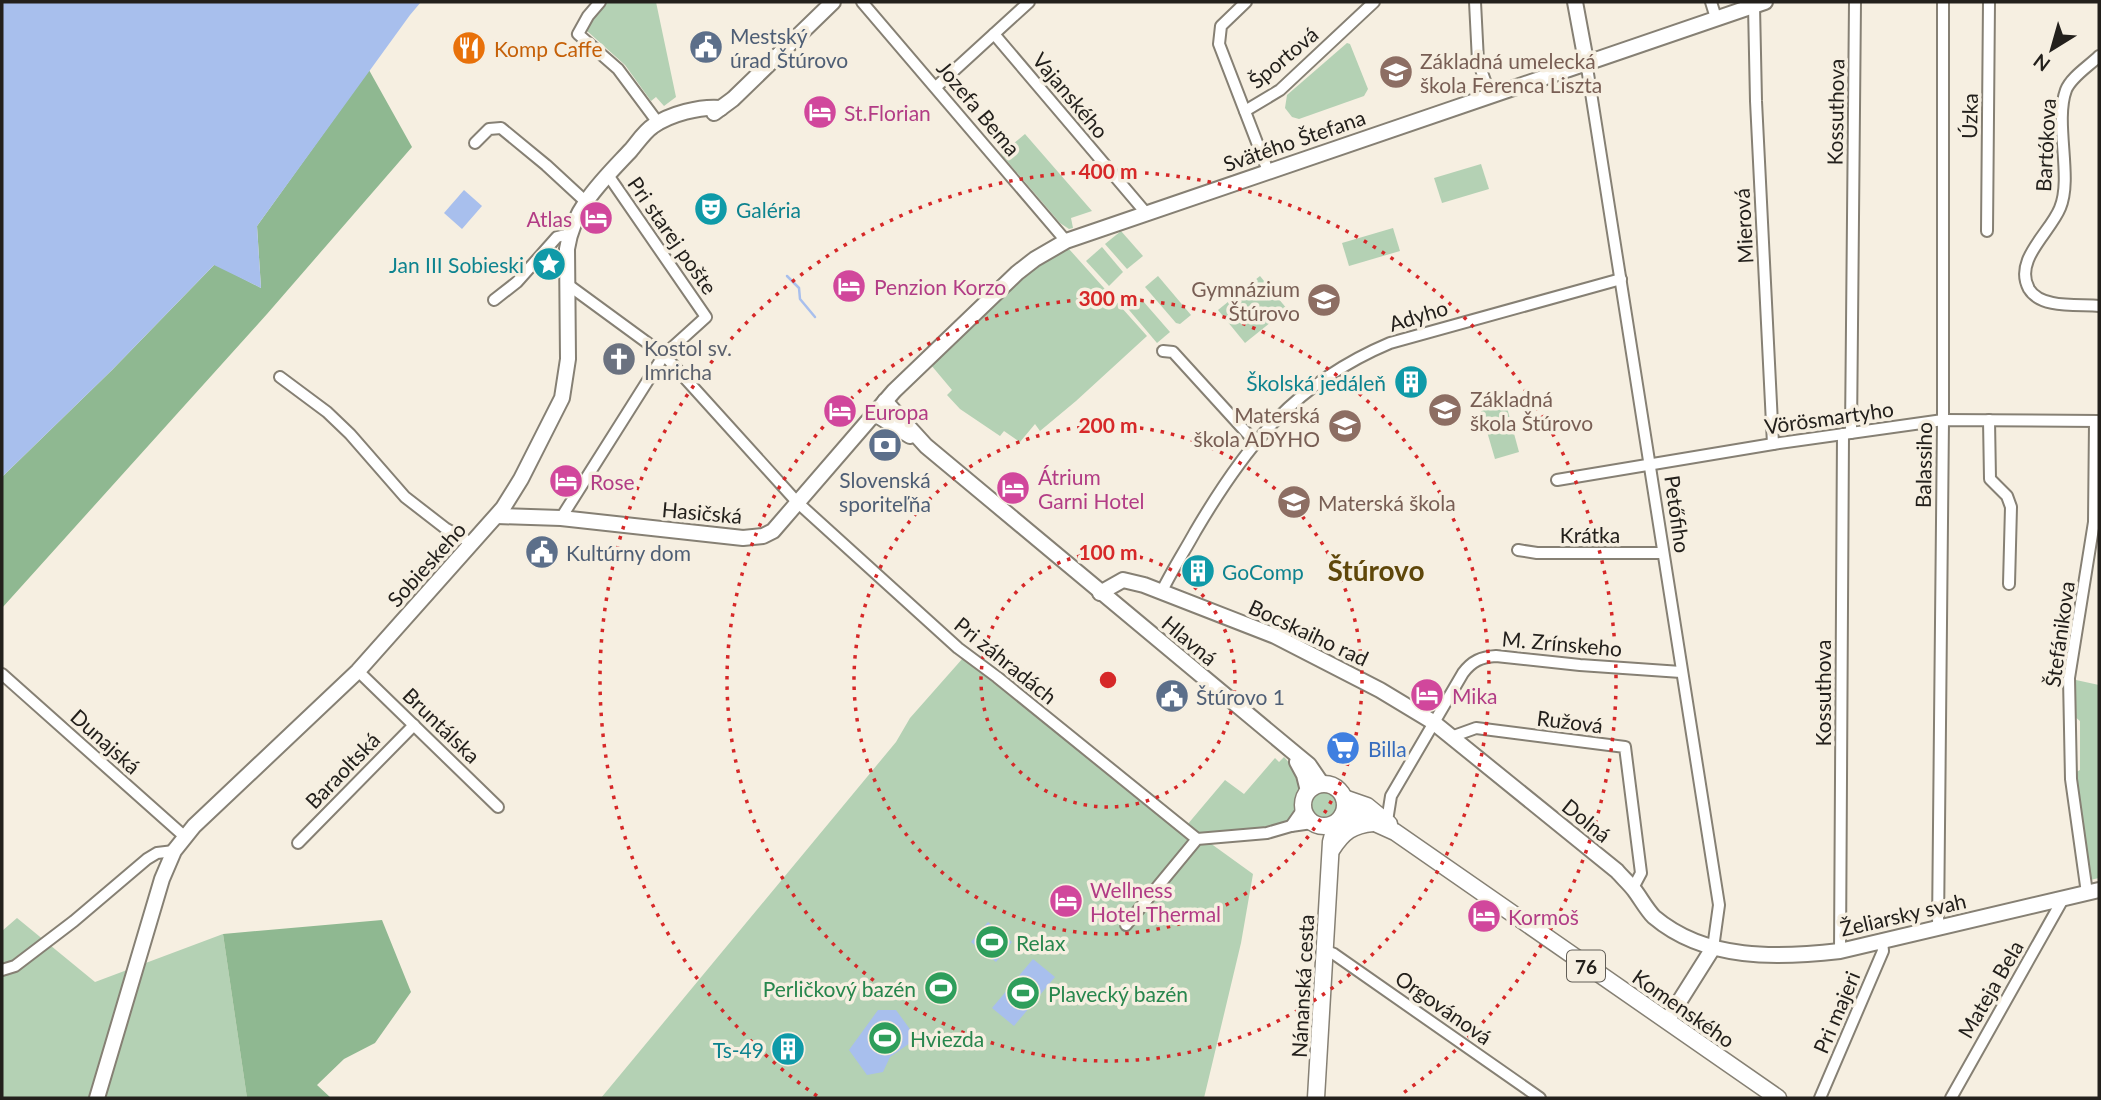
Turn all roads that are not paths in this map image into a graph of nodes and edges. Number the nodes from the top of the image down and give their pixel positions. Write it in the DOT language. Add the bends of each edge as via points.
graph roads {
  1 [pos="600,2"];
  2 [pos="833,2"];
  3 [pos="862,2"];
  4 [pos="1029,2"];
  5 [pos="1246,2"];
  6 [pos="1374,2"];
  7 [pos="1475,2"];
  8 [pos="1575,2"];
  9 [pos="1711,2"];
  10 [pos="1855,2"];
  11 [pos="1943,2"];
  12 [pos="1989,2"];
  13 [pos="1760,4"];
  14 [pos="1716,18"];
  15 [pos="994,34"];
  16 [pos="2099,56"];
  17 [pos="1586,61"];
  18 [pos="936,86"];
  19 [pos="1490,95"];
  20 [pos="1245,111"];
  21 [pos="659,124"];
  22 [pos="475,143"];
  23 [pos="1268,171"];
  24 [pos="608,175"];
  25 [pos="585,201"];
  26 [pos="1146,213"];
  27 [pos="1987,231"];
  28 [pos="569,234"];
  29 [pos="1066,241"];
  30 [pos="1621,279"];
  31 [pos="567,284"];
  32 [pos="494,300"];
  33 [pos="2099,306"];
  34 [pos="1163,351"];
  35 [pos="664,355"];
  36 [pos="280,377"];
  37 [pos="885,401"];
  38 [pos="875,414"];
  39 [pos="1943,420"];
  40 [pos="1989,420"];
  41 [pos="2097,421"];
  42 [pos="1847,434"];
  43 [pos="1255,442"];
  44 [pos="1773,444"];
  45 [pos="926,446"];
  46 [pos="1650,465"];
  47 [pos="1557,480"];
  48 [pos="797,502"];
  49 [pos="497,516"];
  50 [pos="561,518"];
  51 [pos="472,544"];
  52 [pos="1518,550"];
  53 [pos="1662,553"];
  54 [pos="2009,584"];
  55 [pos="1100,593"];
  56 [pos="1161,593"];
  57 [pos="358,671"];
  58 [pos="1681,672"];
  59 [pos="2,674"];
  60 [pos="1433,722"];
  61 [pos="414,725"];
  62 [pos="1451,737"];
  63 [pos="1315,788"];
  64 [pos="1391,796"];
  65 [pos="1344,798"];
  66 [pos="1367,806"];
  67 [pos="498,807"];
  68 [pos="1311,819"];
  69 [pos="1339,819"];
  70 [pos="1386,825"];
  71 [pos="184,836"];
  72 [pos="1197,839"];
  73 [pos="298,843"];
  74 [pos="174,851"];
  75 [pos="1331,851"];
  76 [pos="1329,877"];
  77 [pos="1633,888"];
  78 [pos="2093,892"];
  79 [pos="2063,899"];
  80 [pos="1126,925"];
  81 [pos="1938,928"];
  82 [pos="1882,940"];
  83 [pos="1713,948"];
  84 [pos="1324,950"];
  85 [pos="1840,951"];
  86 [pos="2,970"];
  87 [pos="1667,1021"];
  88 [pos="97,1098"];
  89 [pos="1317,1098"];
  90 [pos="1540,1098"];
  91 [pos="1778,1098"];
  92 [pos="1820,1098"];
  93 [pos="1951,1098"];
  1 -- 21 [label="street" via="578,34 618,69"];
  2 -- 21 [label="street, Sobieskeho" via="721,108 678,115"];
  3 -- 18 [label="street, Jozefa Bema"];
  4 -- 15 [label="street"];
  5 -- 20 [label="street" via="1221,26 1219,34"];
  6 -- 20 [label="street, Športová" via="1280,90"];
  7 -- 19 [label="street" via="1478,61"];
  8 -- 17 [label="street, Petőfiho"];
  9 -- 14 [label="street"];
  10 -- 42 [label="street, Kossuthova"];
  11 -- 39 [label="street, Balassiho"];
  12 -- 27 [label="street, Úzka"];
  13 -- 14 [label="street, Svätého Štefana"];
  13 -- 44 [label="street, Mierová" via="1756,101"];
  14 -- 17 [label="street, Svätého Štefana"];
  15 -- 18 [label="street"];
  15 -- 26 [label="street, Vajanského"];
  16 -- 33 [label="street, Bartókova" via="2066,90 2061,207 2026,264 2026,282 2041,301"];
  17 -- 19 [label="street, Svätého Štefana"];
  17 -- 30 [label="street, Petőfiho"];
  18 -- 29 [label="street, Jozefa Bema"];
  19 -- 23 [label="street, Svätého Štefana"];
  20 -- 23 [label="street"];
  21 -- 24 [label="street, Sobieskeho" via="653,125"];
  22 -- 25 [label="street" via="489,129 500,128"];
  23 -- 26 [label="street, Svätého Štefana"];
  24 -- 25 [label="street, Sobieskeho"];
  24 -- 35 [label="street, Pri starej pošte" via="706,317"];
  25 -- 28 [label="street, Sobieskeho"];
  26 -- 29 [label="street, Svätého Štefana"];
  28 -- 31 [label="street, Sobieskeho"];
  28 -- 32 [label="street, Sobieskeho" via="557,237 517,282"];
  29 -- 37 [label="street, Svätého Štefana" via="1017,274"];
  30 -- 43 [label="street, Adyho" via="1437,328 1357,356 1314,384"];
  30 -- 46 [label="street, Petőfiho"];
  31 -- 35 [label="street, Pri záhradách"];
  31 -- 49 [label="street, Sobieskeho" via="568,359 562,398"];
  34 -- 43 [label="street" via="1173,352"];
  35 -- 48 [label="street, Pri záhradách"];
  35 -- 50 [label="street"];
  36 -- 51 [label="street" via="350,434 405,497"];
  37 -- 38 [label="street, Hasičská"];
  37 -- 45 [label="street, Hlavná"];
  38 -- 45 [label="street, Hlavná"];
  38 -- 48 [label="street, Hasičská"];
  39 -- 40 [label="street, Vörösmartyho"];
  39 -- 42 [label="street, Vörösmartyho"];
  39 -- 81 [label="street, Balassiho"];
  40 -- 41 [label="street, Vörösmartyho"];
  40 -- 54 [label="street" via="1990,479 2011,507"];
  41 -- 78 [label="street, Štefánikova" via="2094,522 2069,678 2071,788"];
  42 -- 44 [label="street, Vörösmartyho"];
  42 -- 85 [label="street, Kossuthova"];
  43 -- 56 [label="street, Adyho" via="1218,494"];
  44 -- 46 [label="street, Vörösmartyho"];
  45 -- 55 [label="street, Hlavná"];
  46 -- 47 [label="street, Vörösmartyho"];
  46 -- 53 [label="street, Petőfiho"];
  48 -- 50 [label="street, Hasičská" via="773,531 752,538"];
  48 -- 72 [label="street, Pri záhradách" via="958,648"];
  49 -- 50 [label="street, Hasičská"];
  49 -- 51 [label="street, Sobieskeho"];
  51 -- 57 [label="street, Sobieskeho"];
  52 -- 53 [label="street, Krátka"];
  53 -- 58 [label="street, Petőfiho"];
  55 -- 56 [label="street, Hlavná" via="1123,580"];
  55 -- 63 [label="street, Hlavná" via="1285,747"];
  56 -- 60 [label="street, Bocskaiho rad" via="1304,650"];
  57 -- 61 [label="street, Bruntálska"];
  57 -- 71 [label="street, Sobieskeho"];
  58 -- 60 [label="street, M. Zrínskeho" via="1485,657 1463,673"];
  58 -- 83 [label="street, Petőfiho" via="1718,905"];
  59 -- 71 [label="street, Dunajská"];
  60 -- 62 [label="street, Dolná"];
  60 -- 64 [label="street, M. Zrínskeho"];
  61 -- 67 [label="street, Bruntálska"];
  61 -- 73 [label="street, Baraoltská"];
  62 -- 77 [label="street, Dolná"];
  62 -- 77 [label="street, Ružová" via="1476,728 1625,747 1641,873"];
  63 -- 65 [label="main road, 76" via="1335,788"];
  63 -- 68 [label="main road" via="1304,799"];
  64 -- 66 [label="street" via="1379,806"];
  64 -- 70 [label="street"];
  65 -- 66 [label="main road, 76"];
  65 -- 69 [label="main road"];
  66 -- 70 [label="main road, 76"];
  68 -- 69 [label="main road, 76" via="1328,826"];
  68 -- 72 [label="street" via="1268,833"];
  68 -- 76 [label="main road"];
  69 -- 70 [label="main road, 76" via="1355,815"];
  69 -- 75 [label="main road, Nánanská cesta"];
  70 -- 75 [label="main road" via="1358,825 1341,835"];
  70 -- 87 [label="main road, Komenského / 76"];
  71 -- 74 [label="street, Sobieskeho"];
  72 -- 80 [label="street"];
  74 -- 86 [label="street" via="146,859 74,921"];
  74 -- 88 [label="street, Sobieskeho"];
  75 -- 76 [label="main road, Nánanská cesta"];
  76 -- 84 [label="main road, Nánanská cesta"];
  77 -- 83 [label="street, Dolná" via="1653,916"];
  78 -- 79 [label="street, Želiarsky svah"];
  79 -- 81 [label="street, Želiarsky svah"];
  79 -- 93 [label="street, Mateja Bela"];
  81 -- 82 [label="street, Želiarsky svah"];
  82 -- 85 [label="street, Želiarsky svah"];
  82 -- 92 [label="street, Pri majeri" via="1883,951"];
  83 -- 85 [label="street, Želiarsky svah" via="1756,955"];
  83 -- 87 [label="street, Petőfiho"];
  84 -- 89 [label="main road, Nánanská cesta"];
  84 -- 90 [label="street, Orgovánová"];
  87 -- 91 [label="main road, Komenského / 76"];
}
